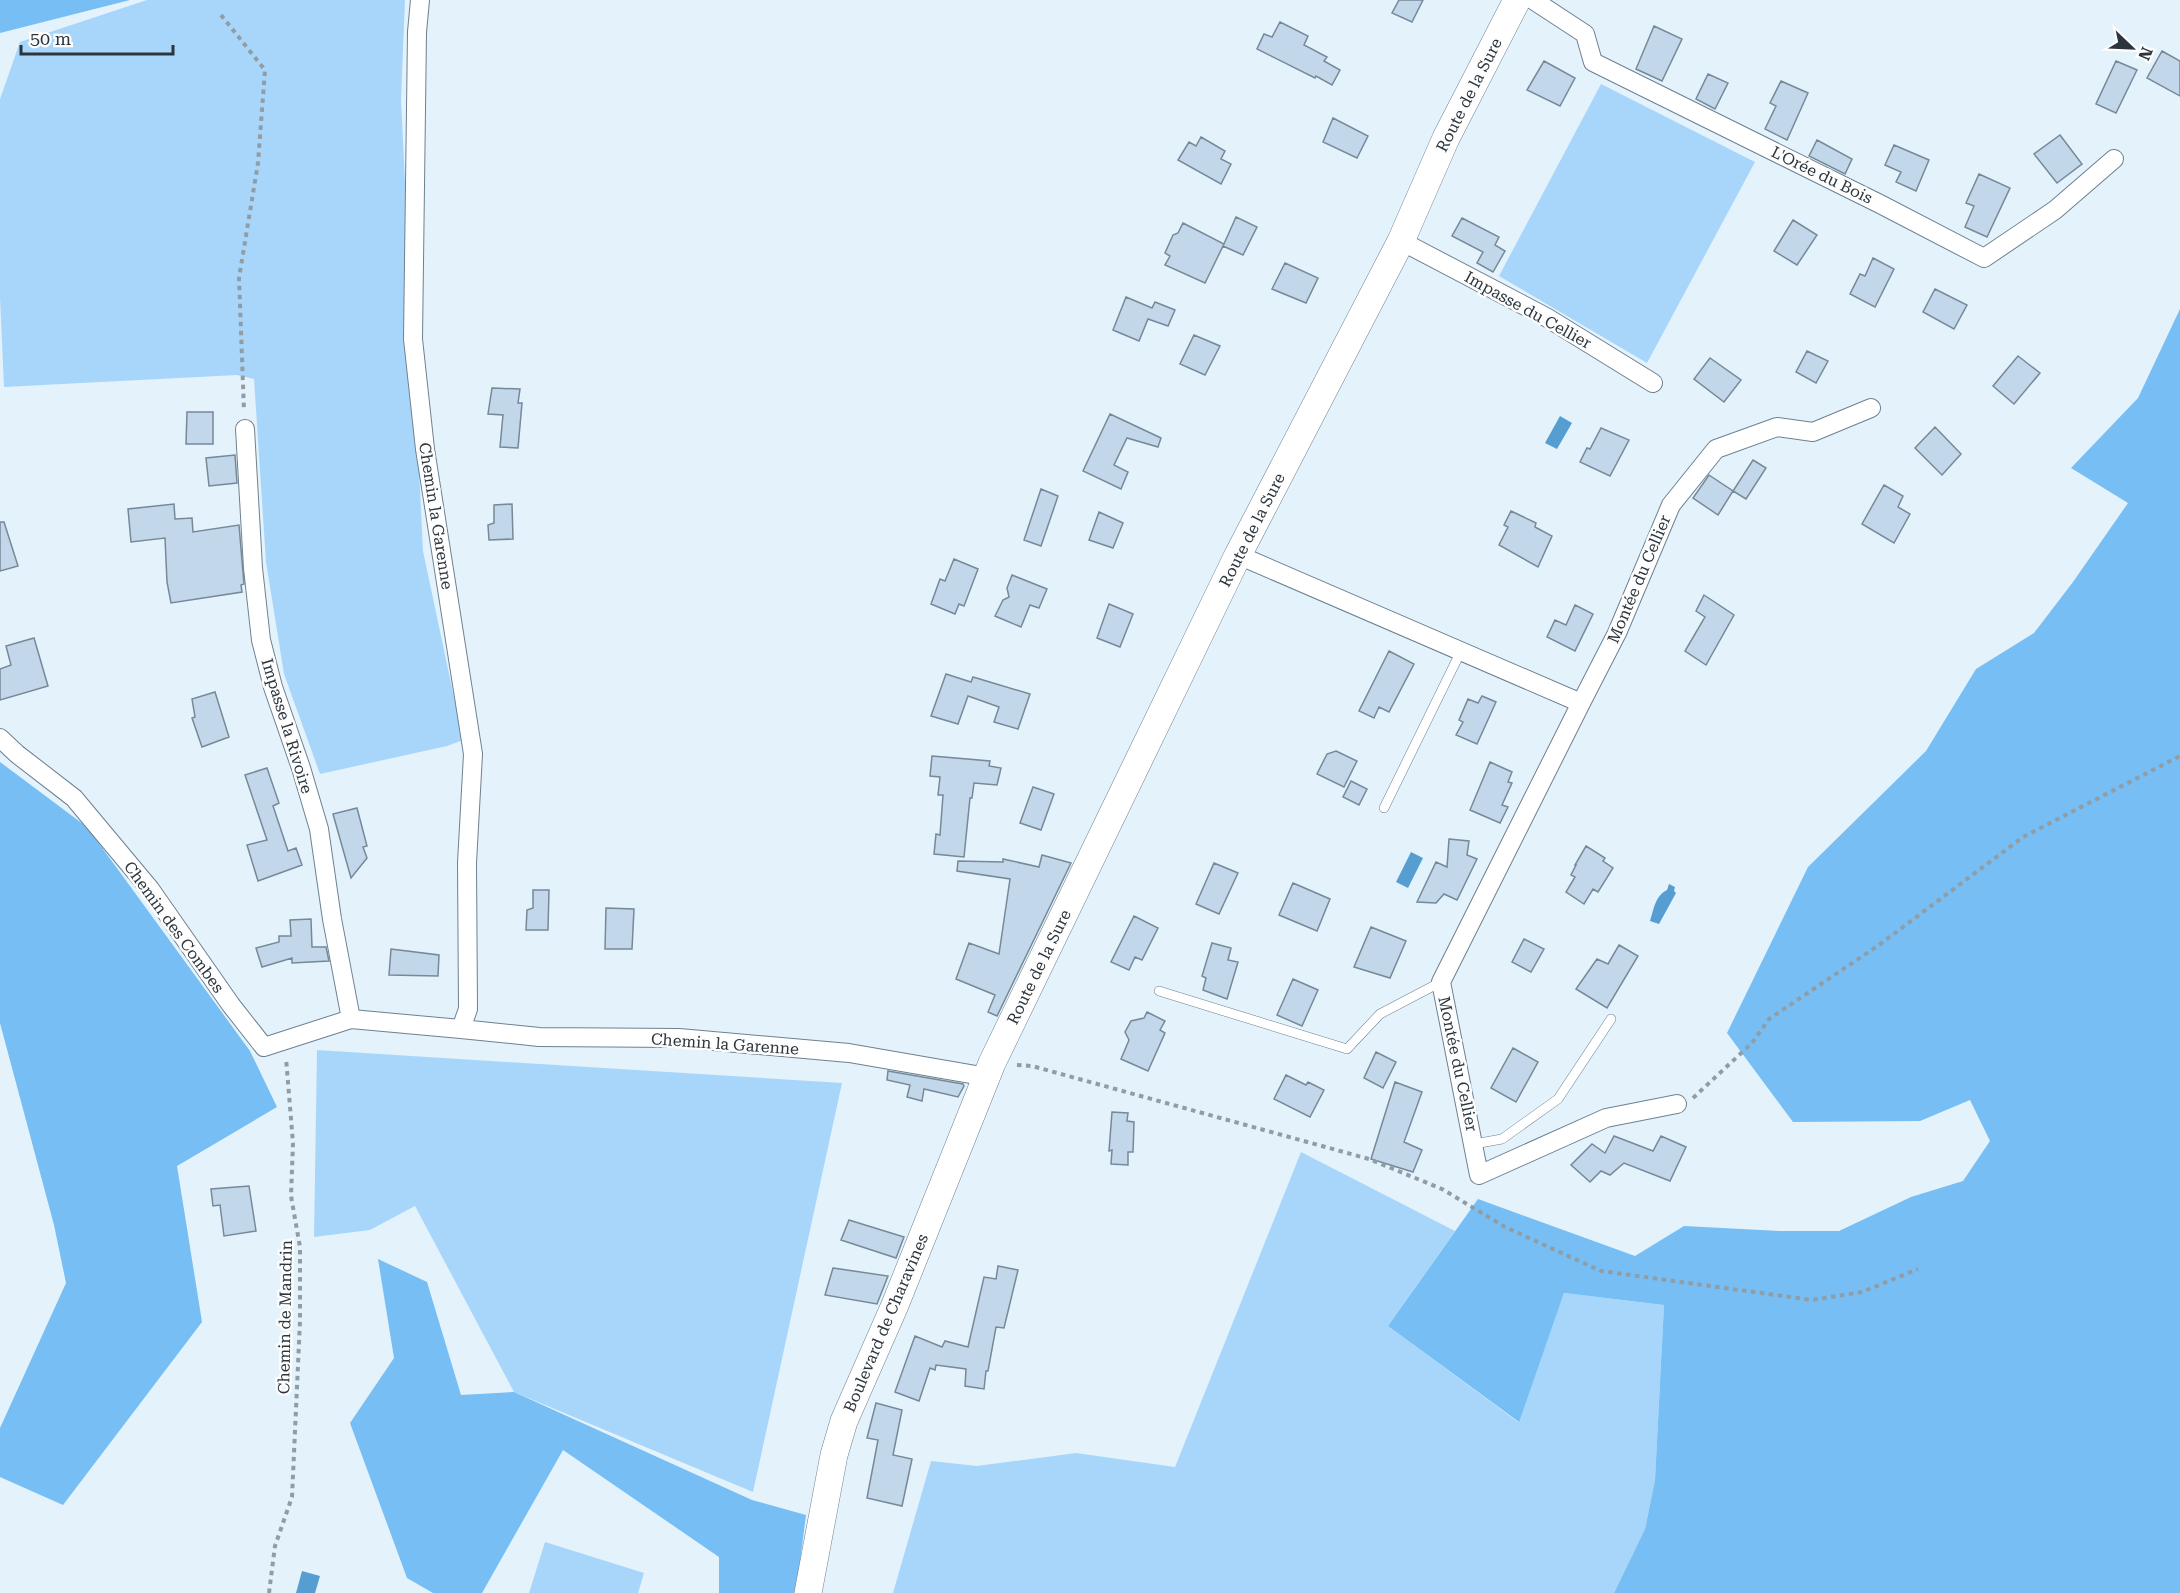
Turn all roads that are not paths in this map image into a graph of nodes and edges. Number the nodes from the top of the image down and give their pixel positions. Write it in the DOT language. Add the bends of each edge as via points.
graph roads {
  1 [pos="420,0"];
  2 [pos="1517,0"];
  3 [pos="1533,0"];
  4 [pos="2114,159"];
  5 [pos="1401,241"];
  6 [pos="1653,383"];
  7 [pos="1871,408"];
  8 [pos="245,429"];
  9 [pos="1238,555"];
  10 [pos="1461,651"];
  11 [pos="1581,703"];
  12 [pos="0,738"];
  13 [pos="1384,808"];
  14 [pos="1441,982"];
  15 [pos="1160,991"];
  16 [pos="351,1019"];
  17 [pos="1611,1019"];
  18 [pos="461,1029"];
  19 [pos="264,1047"];
  20 [pos="989,1071"];
  21 [pos="1677,1104"];
  22 [pos="1474,1144"];
  23 [pos="808,1593"];
  1 -- 18 [label="street, Chemin la Garenne" via="413,339 425,449 473,754 467,863 468,1009"];
  2 -- 5 [label="main road, Route de la Sure" via="1446,138"];
  3 -- 4 [label="street, L'Orée du Bois" via="1585,34 1593,62 1984,258 2055,210"];
  5 -- 6 [label="street, Impasse du Cellier" via="1546,317"];
  5 -- 9 [label="main road, Route de la Sure"];
  7 -- 11 [label="street, Montée du Cellier" via="1813,432 1777,427 1716,449 1671,505 1617,633"];
  8 -- 16 [label="street, Impasse la Rivoire" via="261,640 319,829"];
  9 -- 10 [label="street"];
  9 -- 20 [label="main road, Route de la Sure"];
  10 -- 11 [label="street"];
  10 -- 13 [label="lane"];
  11 -- 14 [label="street, Montée du Cellier"];
  12 -- 19 [label="street, Chemin des Combes" via="74,798 150,889"];
  14 -- 15 [label="lane" via="1380,1014 1347,1049"];
  14 -- 22 [label="street, Montée du Cellier"];
  16 -- 18 [label="street, Chemin la Garenne"];
  16 -- 19 [label="street, Chemin la Garenne"];
  17 -- 22 [label="lane" via="1558,1099 1502,1139"];
  18 -- 20 [label="street, Chemin la Garenne" via="539,1037 679,1038 849,1053 976,1075"];
  20 -- 23 [label="main road, Boulevard de Charavines" via="844,1420"];
  21 -- 22 [label="street, Montée du Cellier" via="1606,1118 1479,1175"];
}
